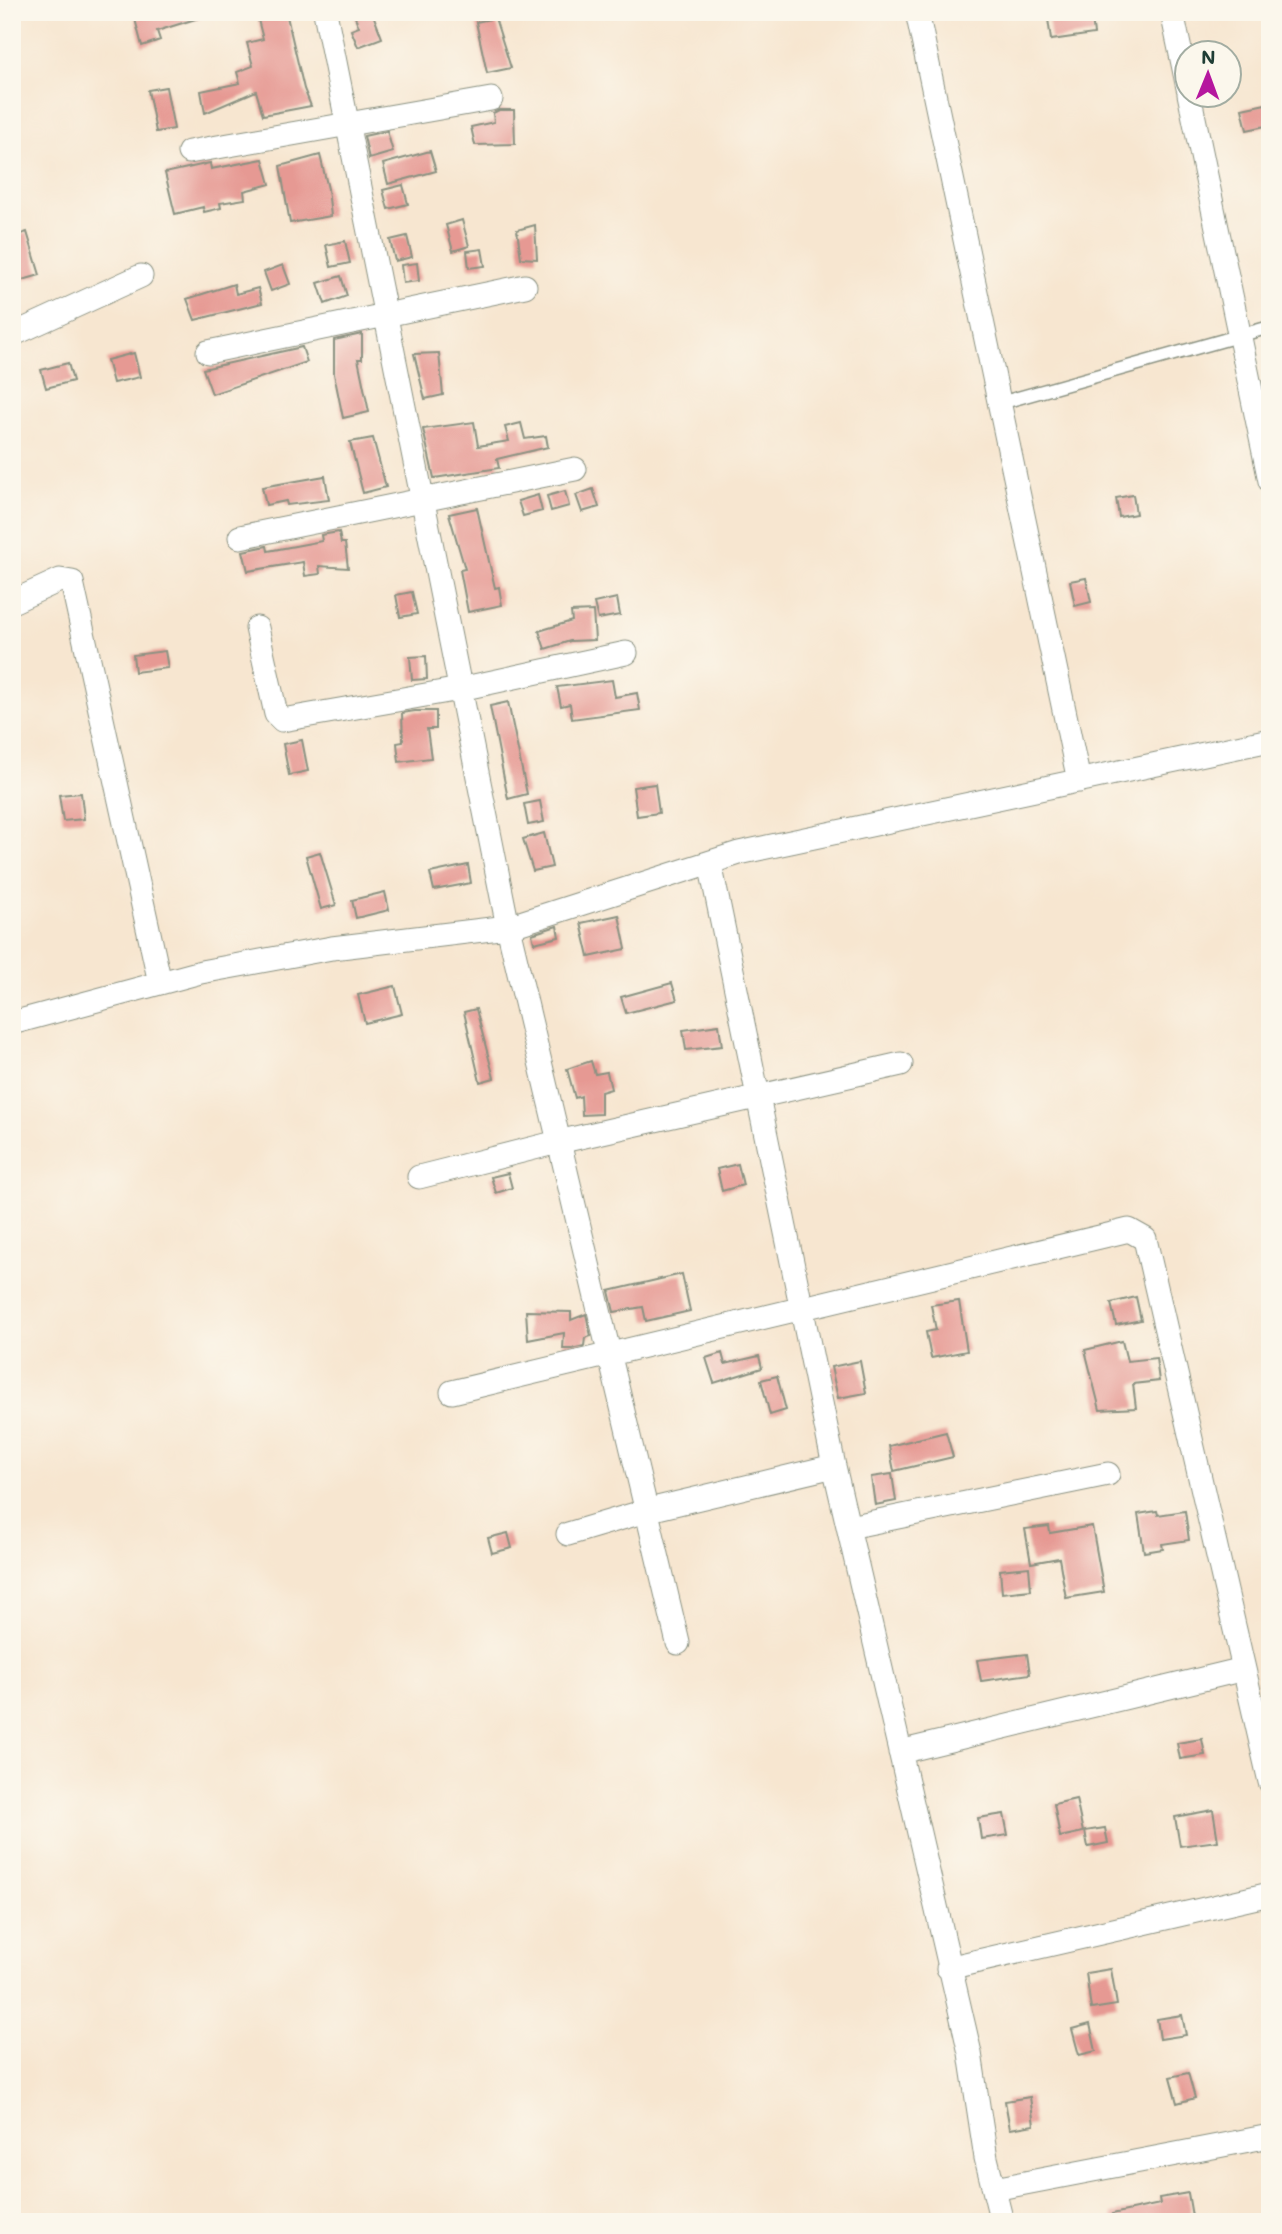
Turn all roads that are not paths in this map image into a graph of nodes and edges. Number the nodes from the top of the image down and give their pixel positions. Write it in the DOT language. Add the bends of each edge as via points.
graph roads {
  1 [pos="324,12"];
  2 [pos="917,12"];
  3 [pos="1172,12"];
  4 [pos="1177,38"];
  5 [pos="491,99"];
  6 [pos="1192,108"];
  7 [pos="347,124"];
  8 [pos="189,152"];
  9 [pos="141,276"];
  10 [pos="525,286"];
  11 [pos="385,315"];
  12 [pos="1270,327"];
  13 [pos="1238,334"];
  14 [pos="12,335"];
  15 [pos="208,352"];
  16 [pos="1000,403"];
  17 [pos="575,469"];
  18 [pos="1270,481"];
  19 [pos="422,502"];
  20 [pos="240,537"];
  21 [pos="12,602"];
  22 [pos="257,628"];
  23 [pos="626,653"];
  24 [pos="460,689"];
  25 [pos="1270,740"];
  26 [pos="1079,780"];
  27 [pos="710,863"];
  28 [pos="508,927"];
  29 [pos="160,983"];
  30 [pos="12,1023"];
  31 [pos="901,1064"];
  32 [pos="758,1097"];
  33 [pos="558,1142"];
  34 [pos="419,1177"];
  35 [pos="803,1309"];
  36 [pos="609,1353"];
  37 [pos="452,1392"];
  38 [pos="834,1466"];
  39 [pos="1108,1474"];
  40 [pos="649,1510"];
  41 [pos="849,1527"];
  42 [pos="568,1534"];
  43 [pos="678,1643"];
  44 [pos="1244,1669"];
  45 [pos="900,1752"];
  46 [pos="1270,1782"];
  47 [pos="1270,1894"];
  48 [pos="948,1968"];
  49 [pos="1270,2136"];
  50 [pos="994,2189"];
  51 [pos="1002,2222"];
  1 -- 7 [label="street"];
  2 -- 16 [label="street"];
  3 -- 4 [label="street"];
  5 -- 7 [label="street"];
  6 -- 13 [label="street"];
  7 -- 8 [label="street"];
  7 -- 11 [label="street"];
  9 -- 14 [label="street"];
  10 -- 11 [label="street"];
  11 -- 15 [label="street"];
  11 -- 19 [label="street"];
  12 -- 13 [label="lane"];
  13 -- 16 [label="lane"];
  13 -- 18 [label="street"];
  16 -- 26 [label="street"];
  17 -- 19 [label="street"];
  19 -- 20 [label="street"];
  19 -- 24 [label="street"];
  21 -- 29 [label="street" via="60,580 72,582"];
  22 -- 24 [label="street" via="276,715 282,720"];
  23 -- 24 [label="street"];
  24 -- 28 [label="street"];
  25 -- 26 [label="street"];
  26 -- 27 [label="street"];
  27 -- 28 [label="street"];
  27 -- 32 [label="street"];
  28 -- 29 [label="street" via="332,948"];
  28 -- 33 [label="street"];
  29 -- 30 [label="street"];
  31 -- 32 [label="street"];
  32 -- 33 [label="street"];
  32 -- 35 [label="street"];
  33 -- 34 [label="street"];
  33 -- 36 [label="street"];
  35 -- 36 [label="street"];
  35 -- 38 [label="street"];
  35 -- 44 [label="street" via="1129,1230 1138,1232 1145,1239"];
  36 -- 37 [label="street"];
  36 -- 40 [label="street"];
  38 -- 40 [label="street"];
  38 -- 41 [label="street"];
  39 -- 41 [label="street"];
  40 -- 42 [label="street"];
  40 -- 43 [label="street"];
  41 -- 45 [label="street"];
  44 -- 45 [label="street"];
  44 -- 46 [label="street"];
  45 -- 48 [label="street"];
  47 -- 48 [label="street"];
  48 -- 50 [label="street" via="970,2053"];
  49 -- 50 [label="street"];
  50 -- 51 [label="street"];
}
